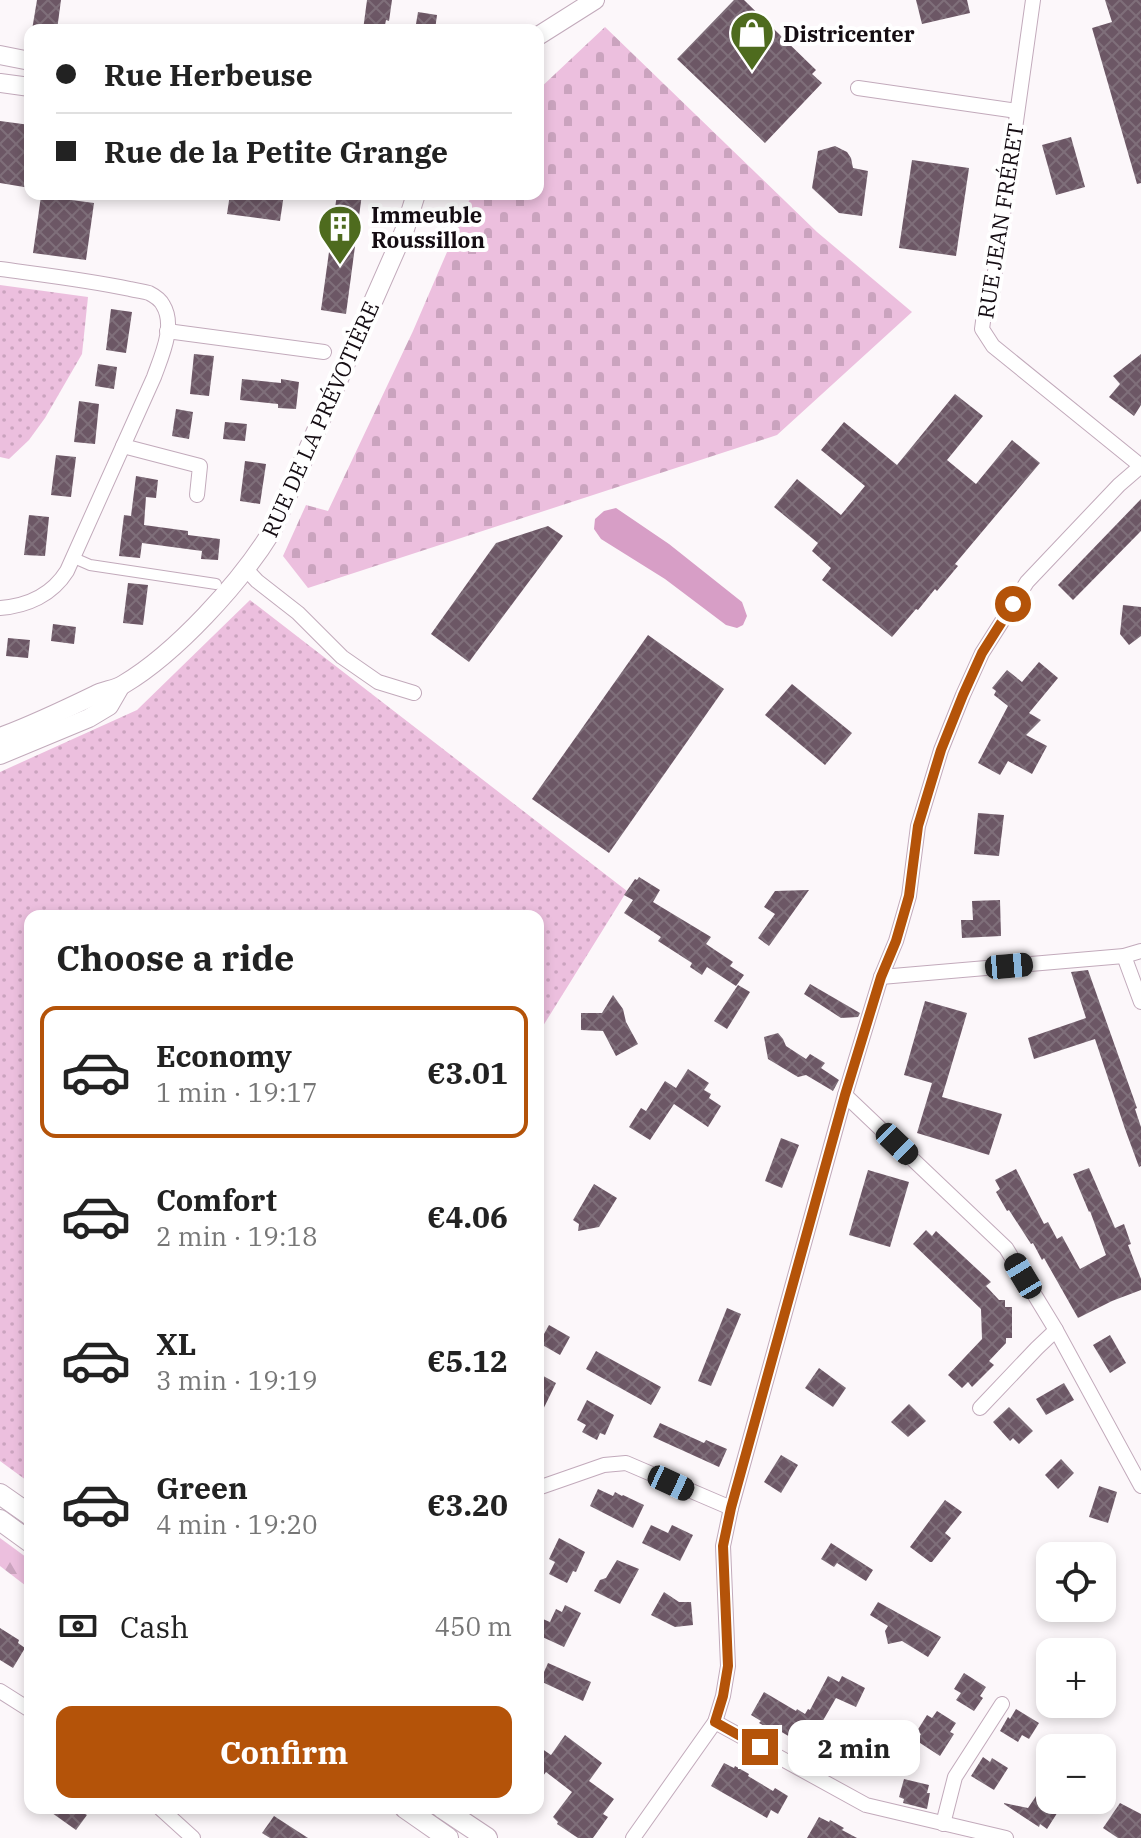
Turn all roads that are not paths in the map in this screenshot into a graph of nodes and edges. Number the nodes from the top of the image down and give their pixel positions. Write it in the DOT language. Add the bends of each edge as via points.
graph roads {
  1 [pos="595,0"];
  2 [pos="1033,0"];
  3 [pos="544,32"];
  4 [pos="0,55"];
  5 [pos="24,60"];
  6 [pos="0,83"];
  7 [pos="24,86"];
  8 [pos="858,88"];
  9 [pos="1017,111"];
  10 [pos="414,200"];
  11 [pos="0,269"];
  12 [pos="167,331"];
  13 [pos="324,352"];
  14 [pos="350,356"];
  15 [pos="123,446"];
  16 [pos="1141,466"];
  17 [pos="197,495"];
  18 [pos="74,558"];
  19 [pos="245,568"];
  20 [pos="216,584"];
  21 [pos="0,608"];
  22 [pos="120,687"];
  23 [pos="414,693"];
  24 [pos="0,737"];
  25 [pos="0,755"];
  26 [pos="1141,951"];
  27 [pos="1124,956"];
  28 [pos="881,977"];
  29 [pos="1141,1002"];
  30 [pos="845,1095"];
  31 [pos="1056,1330"];
  32 [pos="980,1408"];
  33 [pos="544,1486"];
  34 [pos="1141,1486"];
  35 [pos="0,1494"];
  36 [pos="731,1508"];
  37 [pos="24,1511"];
  38 [pos="0,1520"];
  39 [pos="24,1538"];
  40 [pos="0,1691"];
  41 [pos="1002,1704"];
  42 [pos="24,1706"];
  43 [pos="715,1722"];
  44 [pos="167,1814"];
  45 [pos="414,1814"];
  46 [pos="451,1814"];
  47 [pos="943,1824"];
  48 [pos="193,1838"];
  49 [pos="448,1838"];
  50 [pos="487,1838"];
  51 [pos="633,1838"];
  52 [pos="1006,1838"];
  1 -- 3 [label="street"];
  2 -- 9 [label="street, RUE JEAN FRÉRET"];
  4 -- 5 [label="street"];
  6 -- 7 [label="street"];
  8 -- 9 [label="street"];
  9 -- 16 [label="street, RUE JEAN FRÉRET" via="992,293 982,329 993,346"];
  10 -- 14 [label="street, RUE DE LA PRÉVOTIÈRE"];
  11 -- 12 [label="street" via="151,294 164,306"];
  12 -- 13 [label="street"];
  12 -- 15 [label="street" via="154,377"];
  13 -- 14 [label="street"];
  14 -- 19 [label="street, RUE DE LA PRÉVOTIÈRE" via="272,531"];
  15 -- 17 [label="street" via="200,466"];
  15 -- 18 [label="street"];
  16 -- 28 [label="street" via="1027,582 982,653 941,750 918,826 909,896"];
  18 -- 20 [label="street" via="90,565"];
  18 -- 21 [label="street" via="48,592"];
  19 -- 22 [label="street, RUE DE LA PRÉVOTIÈRE" via="176,644"];
  19 -- 23 [label="street" via="342,657 378,682"];
  22 -- 24 [label="street, RUE DE LA PRÉVOTIÈRE"];
  22 -- 25 [label="street, RUE DE LA PRÉVOTIÈRE" via="109,706 89,718"];
  26 -- 27 [label="street"];
  27 -- 28 [label="street"];
  27 -- 29 [label="street"];
  28 -- 30 [label="street"];
  30 -- 31 [label="street" via="1006,1248"];
  30 -- 36 [label="street"];
  31 -- 32 [label="street"];
  31 -- 34 [label="street"];
  33 -- 36 [label="street" via="626,1463"];
  35 -- 37 [label="main road"];
  36 -- 43 [label="street" via="723,1546 728,1666"];
  38 -- 39 [label="main road"];
  40 -- 42 [label="street"];
  41 -- 47 [label="street" via="955,1777"];
  43 -- 47 [label="street" via="866,1805"];
  43 -- 51 [label="street"];
  44 -- 48 [label="street"];
  45 -- 49 [label="main road"];
  46 -- 50 [label="main road"];
  47 -- 52 [label="street"];
}
